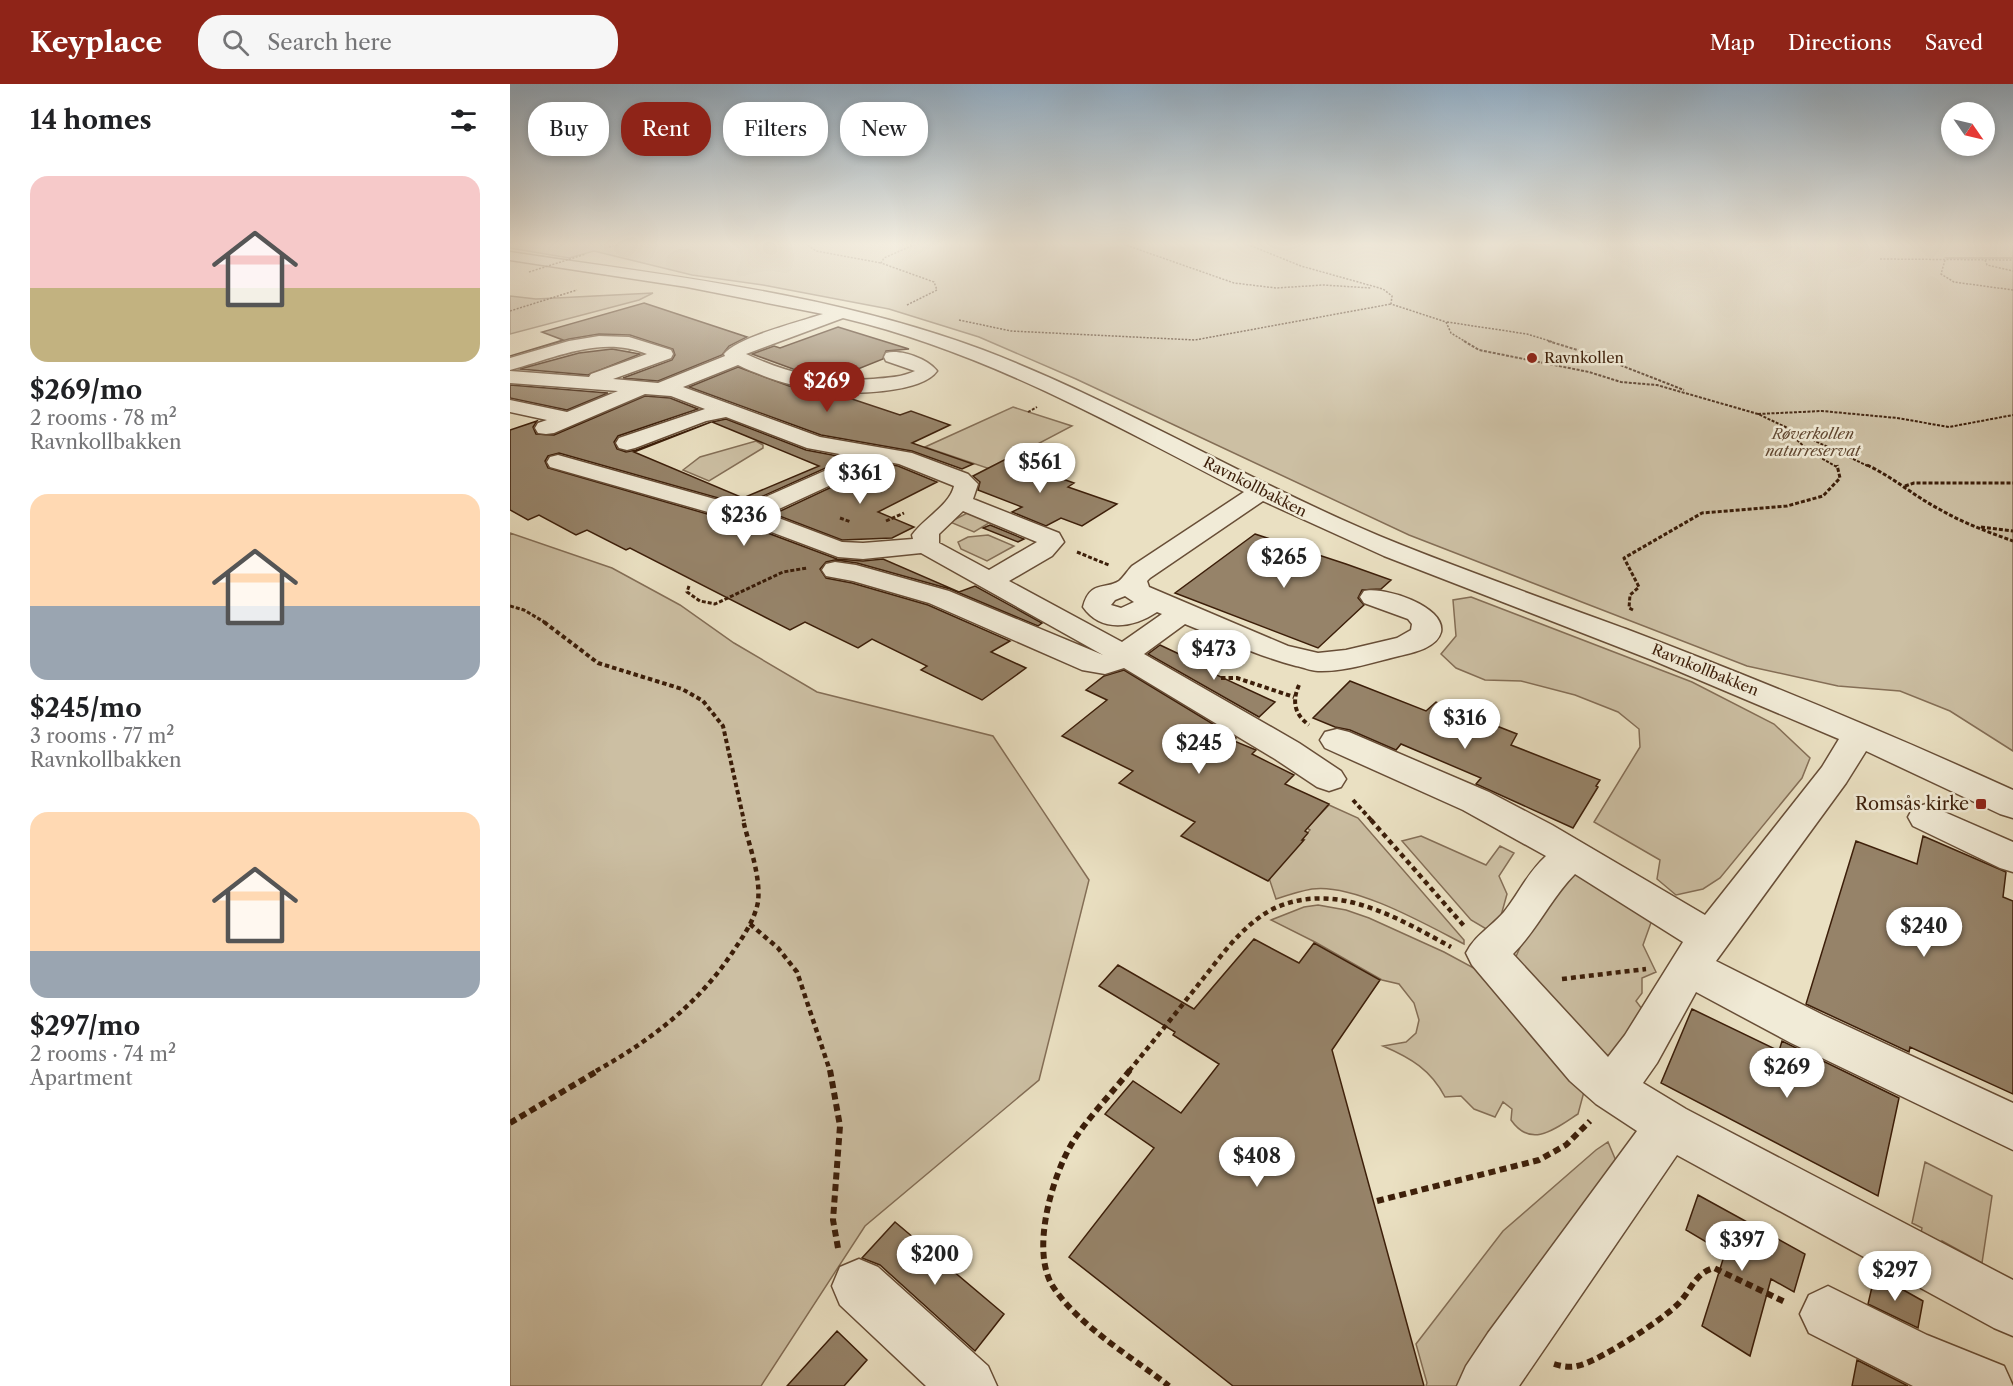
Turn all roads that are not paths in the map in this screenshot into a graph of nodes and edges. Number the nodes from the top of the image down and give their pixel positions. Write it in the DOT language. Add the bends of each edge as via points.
graph roads {
  1 [pos="798,304"];
  2 [pos="841,313"];
  3 [pos="893,357"];
  4 [pos="738,358"];
  5 [pos="510,364"];
  6 [pos="510,377"];
  7 [pos="592,383"];
  8 [pos="656,387"];
  9 [pos="510,406"];
  10 [pos="728,410"];
  11 [pos="567,418"];
  12 [pos="546,428"];
  13 [pos="627,444"];
  14 [pos="881,454"];
  15 [pos="558,462"];
  16 [pos="1264,491"];
  17 [pos="957,502"];
  18 [pos="745,515"];
  19 [pos="927,545"];
  20 [pos="832,558"];
  21 [pos="990,581"];
  22 [pos="1374,597"];
  23 [pos="1182,613"];
  24 [pos="1124,655"];
  25 [pos="1859,734"];
  26 [pos="1337,740"];
  27 [pos="1329,779"];
  28 [pos="2013,805"];
  29 [pos="1926,817"];
  30 [pos="1573,854"];
  31 [pos="2013,858"];
  32 [pos="1699,952"];
  33 [pos="1612,1089"];
  34 [pos="1669,1125"];
  35 [pos="2013,1127"];
  36 [pos="859,1286"];
  37 [pos="2013,1309"];
  38 [pos="1828,1314"];
  39 [pos="968,1386"];
  40 [pos="1486,1386"];
  41 [pos="1984,1386"];
  1 -- 2 [label="street, Ravnkollbakken"];
  2 -- 4 [label="street" via="741,348 733,354"];
  2 -- 16 [label="street, Ravnkollbakken" via="948,343 1014,370"];
  3 -- 4 [label="street" via="927,371 905,382 863,378 820,385 786,370"];
  4 -- 8 [label="street"];
  5 -- 7 [label="street" via="607,342 633,343 664,354 608,373"];
  6 -- 7 [label="street"];
  7 -- 8 [label="street"];
  8 -- 10 [label="street"];
  8 -- 11 [label="street"];
  9 -- 11 [label="street"];
  10 -- 13 [label="street" via="700,416"];
  10 -- 14 [label="street" via="815,443"];
  11 -- 12 [label="street"];
  14 -- 17 [label="street" via="960,479 966,488"];
  14 -- 18 [label="street"];
  15 -- 18 [label="street"];
  16 -- 23 [label="street" via="1133,580 1135,585"];
  16 -- 25 [label="street, Ravnkollbakken" via="1364,539 1712,672"];
  17 -- 19 [label="street" via="927,531"];
  17 -- 21 [label="street" via="1050,538 1043,550"];
  18 -- 20 [label="street"];
  19 -- 20 [label="street" via="845,550"];
  19 -- 21 [label="street"];
  20 -- 24 [label="street" via="856,573 939,597 1093,664 1110,664"];
  21 -- 24 [label="street"];
  22 -- 23 [label="street" via="1418,613 1426,623 1426,633 1407,645 1318,662 1292,657 1242,629"];
  23 -- 24 [label="street"];
  24 -- 27 [label="street"];
  25 -- 28 [label="street, Ravnkollbakken"];
  25 -- 32 [label="street" via="1834,775"];
  26 -- 30 [label="street" via="1476,801"];
  29 -- 31 [label="street"];
  30 -- 32 [label="street"];
  30 -- 33 [label="street" via="1548,877 1518,924 1500,968 1586,1066"];
  32 -- 33 [label="street" via="1641,1049"];
  32 -- 35 [label="street" via="1808,1029"];
  33 -- 34 [label="street"];
  34 -- 37 [label="street"];
  34 -- 40 [label="street"];
  36 -- 39 [label="street"];
  38 -- 41 [label="street" via="1911,1357"];
}
